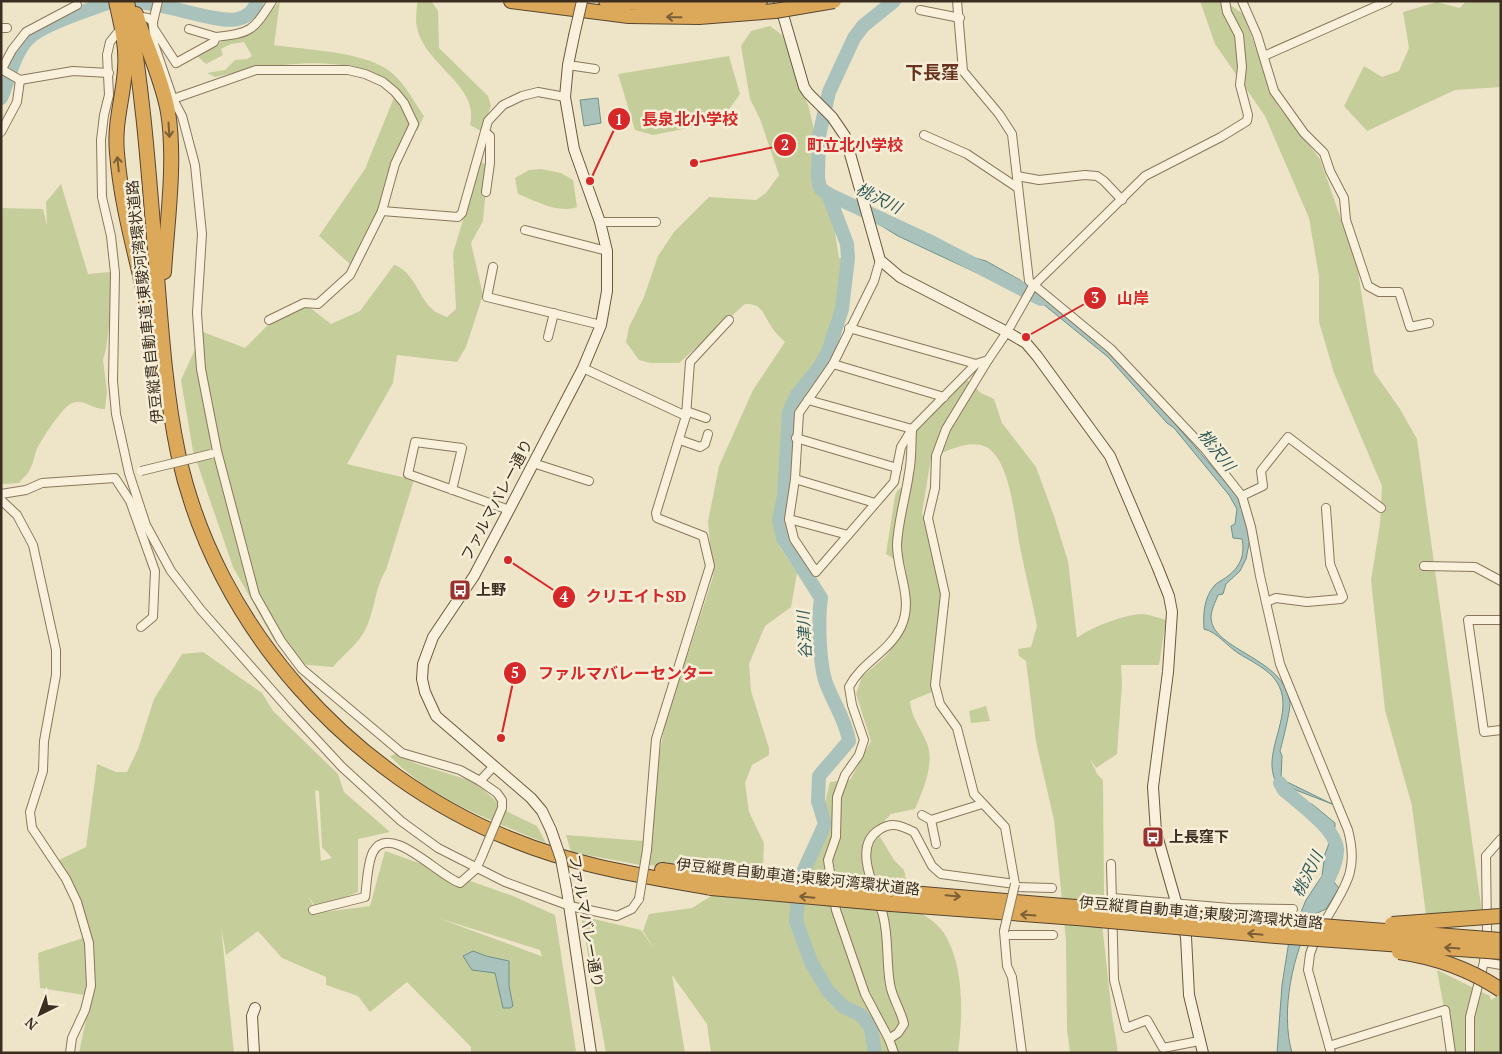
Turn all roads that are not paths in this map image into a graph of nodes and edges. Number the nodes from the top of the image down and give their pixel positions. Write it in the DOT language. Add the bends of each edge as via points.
graph roads {
  1 [pos="116,1"];
  2 [pos="127,1"];
  3 [pos="132,1"];
  4 [pos="272,1"];
  5 [pos="511,1"];
  6 [pos="582,1"];
  7 [pos="606,1"];
  8 [pos="760,1"];
  9 [pos="834,1"];
  10 [pos="958,1"];
  11 [pos="1225,1"];
  12 [pos="1242,1"];
  13 [pos="1388,1"];
  14 [pos="77,5"];
  15 [pos="157,5"];
  16 [pos="777,6"];
  17 [pos="920,10"];
  18 [pos="136,16"];
  19 [pos="960,18"];
  20 [pos="153,24"];
  21 [pos="122,27"];
  22 [pos="189,29"];
  23 [pos="216,37"];
  24 [pos="1264,56"];
  25 [pos="568,65"];
  26 [pos="3,69"];
  27 [pos="595,69"];
  28 [pos="109,73"];
  29 [pos="19,79"];
  30 [pos="143,89"];
  31 [pos="565,97"];
  32 [pos="173,99"];
  33 [pos="1,132"];
  34 [pos="485,132"];
  35 [pos="924,135"];
  36 [pos="1017,176"];
  37 [pos="1018,188"];
  38 [pos="486,192"];
  39 [pos="1122,200"];
  40 [pos="382,211"];
  41 [pos="600,222"];
  42 [pos="656,222"];
  43 [pos="525,230"];
  44 [pos="607,252"];
  45 [pos="880,260"];
  46 [pos="493,267"];
  47 [pos="1033,286"];
  48 [pos="163,288"];
  49 [pos="554,313"];
  50 [pos="269,320"];
  51 [pos="729,320"];
  52 [pos="1429,323"];
  53 [pos="601,325"];
  54 [pos="849,328"];
  55 [pos="1008,332"];
  56 [pos="548,337"];
  57 [pos="988,360"];
  58 [pos="833,364"];
  59 [pos="976,364"];
  60 [pos="583,368"];
  61 [pos="944,397"];
  62 [pos="808,400"];
  63 [pos="686,414"];
  64 [pos="706,418"];
  65 [pos="912,429"];
  66 [pos="708,434"];
  67 [pos="796,438"];
  68 [pos="680,440"];
  69 [pos="178,451"];
  70 [pos="214,452"];
  71 [pos="533,463"];
  72 [pos="897,468"];
  73 [pos="129,473"];
  74 [pos="795,479"];
  75 [pos="589,480"];
  76 [pos="452,490"];
  77 [pos="1,494"];
  78 [pos="1242,496"];
  79 [pos="134,499"];
  80 [pos="1,500"];
  81 [pos="875,503"];
  82 [pos="1326,508"];
  83 [pos="1381,508"];
  84 [pos="509,510"];
  85 [pos="789,519"];
  86 [pos="848,536"];
  87 [pos="1424,566"];
  88 [pos="1501,581"];
  89 [pos="1266,602"];
  90 [pos="1501,620"];
  91 [pos="141,627"];
  92 [pos="1501,730"];
  93 [pos="493,767"];
  94 [pos="480,781"];
  95 [pos="982,804"];
  96 [pos="922,815"];
  97 [pos="931,820"];
  98 [pos="1501,839"];
  99 [pos="936,844"];
  100 [pos="1111,864"];
  101 [pos="476,869"];
  102 [pos="710,882"];
  103 [pos="1015,885"];
  104 [pos="1052,888"];
  105 [pos="1112,898"];
  106 [pos="1176,902"];
  107 [pos="570,906"];
  108 [pos="1292,909"];
  109 [pos="313,910"];
  110 [pos="1077,912"];
  111 [pos="1500,916"];
  112 [pos="1348,926"];
  113 [pos="1005,933"];
  114 [pos="1053,935"];
  115 [pos="1276,936"];
  116 [pos="1501,940"];
  117 [pos="1501,952"];
  118 [pos="1484,962"];
  119 [pos="1501,965"];
  120 [pos="1501,986"];
  121 [pos="1501,990"];
  122 [pos="1501,1000"];
  123 [pos="255,1008"];
  124 [pos="889,1038"];
  125 [pos="1199,1041"];
  126 [pos="1330,1050"];
  127 [pos="70,1053"];
  128 [pos="254,1053"];
  129 [pos="591,1053"];
  130 [pos="894,1053"];
  131 [pos="1022,1053"];
  132 [pos="1203,1053"];
  133 [pos="1451,1053"];
  134 [pos="1470,1053"];
  1 -- 21 [label="highway"];
  2 -- 30 [label="highway, 伊豆縦貫自動車道;東駿河湾環状道路"];
  3 -- 18 [label="highway"];
  3 -- 30 [label="highway, 伊豆縦貫自動車道;東駿河湾環状道路"];
  4 -- 23 [label="street" via="262,17 243,34"];
  16 -- 5 [label="highway, one-way" via="698,17 630,16"];
  6 -- 25 [label="street, ファルマバレー通り, bridge"];
  7 -- 8 [label="highway" via="699,6"];
  9 -- 16 [label="highway, bridge"];
  10 -- 19 [label="street"];
  11 -- 39 [label="street" via="1239,35 1240,85 1247,121 1145,176"];
  12 -- 24 [label="street"];
  13 -- 24 [label="street"];
  14 -- 26 [label="street" via="26,32"];
  15 -- 20 [label="street"];
  16 -- 45 [label="street" via="808,94 832,117 845,136"];
  17 -- 19 [label="street"];
  18 -- 20 [label="street" via="148,18"];
  18 -- 48 [label="highway, one-way" via="168,112 170,150"];
  19 -- 36 [label="street" via="964,71 1012,134"];
  20 -- 23 [label="street" via="176,63 214,42"];
  20 -- 32 [label="street" via="154,44"];
  21 -- 28 [label="street" via="110,42 107,55"];
  69 -- 21 [label="highway, one-way" via="160,384 149,308 121,191 115,129 125,70"];
  22 -- 23 [label="street"];
  24 -- 52 [label="street" via="1271,84 1286,110 1324,153 1344,198 1346,220 1368,286 1379,292 1399,292 1410,327"];
  25 -- 27 [label="street"];
  25 -- 31 [label="street, ファルマバレー通り"];
  26 -- 29 [label="street"];
  28 -- 29 [label="street" via="73,71"];
  28 -- 73 [label="street" via="109,95 100,140 102,197 115,273 113,381 116,414"];
  29 -- 33 [label="street" via="16,102"];
  30 -- 48 [label="highway, 伊豆縦貫自動車道;東駿河湾環状道路"];
  30 -- 69 [label="highway, 伊豆縦貫自動車道;東駿河湾環状道路" via="166,381"];
  31 -- 34 [label="street" via="538,92 522,96 503,105 488,121"];
  31 -- 41 [label="street, ファルマバレー通り" via="574,149"];
  32 -- 40 [label="street" via="256,70 271,68 348,70 383,82 404,103 414,124 395,164"];
  32 -- 70 [label="street" via="184,124 199,192 202,234 198,337"];
  34 -- 38 [label="street" via="490,136"];
  34 -- 40 [label="street" via="462,213 458,217"];
  35 -- 37 [label="street" via="967,154"];
  36 -- 37 [label="street"];
  36 -- 39 [label="street" via="1039,180 1097,176"];
  37 -- 47 [label="street" via="1026,267"];
  39 -- 47 [label="street"];
  40 -- 50 [label="street" via="350,275 336,290 318,304 304,303"];
  41 -- 42 [label="street"];
  41 -- 44 [label="street, ファルマバレー通り"];
  43 -- 44 [label="street"];
  44 -- 53 [label="street, ファルマバレー通り"];
  45 -- 54 [label="street" via="874,281"];
  45 -- 55 [label="street" via="900,276"];
  46 -- 49 [label="street" via="487,298"];
  47 -- 55 [label="street"];
  47 -- 78 [label="street" via="1111,349 1205,449"];
  48 -- 102 [label="highway, 伊豆縦貫自動車道;東駿河湾環状道路" via="172,381 200,512 248,612 270,645 320,704 392,768 426,792 475,819 555,851"];
  49 -- 53 [label="street"];
  49 -- 56 [label="street"];
  51 -- 63 [label="street" via="690,362"];
  53 -- 60 [label="street, ファルマバレー通り"];
  54 -- 58 [label="street"];
  54 -- 59 [label="street"];
  55 -- 57 [label="street"];
  55 -- 106 [label="street" via="1026,343 1037,356 1110,456 1169,596 1172,628 1153,797 1156,832"];
  57 -- 59 [label="street"];
  57 -- 95 [label="street" via="946,429 936,456 935,488 928,518 945,594 935,685 940,704 957,728 974,794"];
  58 -- 61 [label="street"];
  58 -- 62 [label="street"];
  59 -- 61 [label="street"];
  60 -- 63 [label="street"];
  60 -- 71 [label="street, ファルマバレー通り"];
  61 -- 65 [label="street"];
  62 -- 65 [label="street"];
  62 -- 67 [label="street" via="799,413"];
  63 -- 64 [label="street"];
  63 -- 68 [label="street"];
  65 -- 72 [label="street" via="901,447"];
  65 -- 124 [label="street" via="910,470 897,546 906,609 901,627 890,643 860,671 849,687 864,740 837,797 836,837 828,860 836,910 865,994"];
  66 -- 68 [label="street" via="705,444 700,447"];
  67 -- 72 [label="street"];
  67 -- 74 [label="street"];
  68 -- 107 [label="street, bridge" via="656,513 658,518 703,536 710,566 656,739 647,850 639,899 632,909 617,916"];
  69 -- 102 [label="highway, 伊豆縦貫自動車道;東駿河湾環状道路" via="193,506 211,552 267,648 317,707 389,771 473,822 555,855 597,866"];
  70 -- 73 [label="street, bridge"];
  70 -- 94 [label="street" via="255,595 281,641 302,669 402,752 460,770"];
  71 -- 75 [label="street"];
  71 -- 84 [label="street, ファルマバレー通り"];
  72 -- 81 [label="street" via="894,482"];
  73 -- 79 [label="street"];
  74 -- 81 [label="street"];
  74 -- 85 [label="street"];
  76 -- 76 [label="street" via="408,474 415,442 462,448"];
  76 -- 84 [label="street"];
  77 -- 79 [label="street" via="26,490 42,483 108,477 115,478"];
  78 -- 83 [label="street" via="1263,486 1261,470 1288,437"];
  78 -- 89 [label="street"];
  79 -- 91 [label="street" via="155,571 153,617"];
  79 -- 101 [label="street" via="171,571 290,712 401,821 438,848"];
  80 -- 127 [label="street" via="17,515 33,545 56,650 56,675 44,741 43,770 30,812 32,828 66,878 77,902 89,943 91,986 85,1010 72,1038"];
  81 -- 86 [label="street"];
  82 -- 89 [label="street" via="1330,564 1343,597 1307,602 1276,598"];
  84 -- 93 [label="street, ファルマバレー通り" via="460,600 433,637 423,664 422,678 436,716"];
  85 -- 86 [label="street"];
  85 -- 86 [label="street" via="794,539 816,572"];
  87 -- 88 [label="street" via="1475,567"];
  89 -- 126 [label="street" via="1280,664 1348,830 1352,847 1350,876 1314,940 1308,970"];
  90 -- 92 [label="street" via="1468,620 1484,732"];
  93 -- 94 [label="street"];
  93 -- 107 [label="street, ファルマバレー通り, bridge" via="542,811 562,859"];
  94 -- 101 [label="street, bridge" via="497,793 502,800 502,808"];
  95 -- 97 [label="street"];
  95 -- 103 [label="street" via="1005,827"];
  96 -- 97 [label="street"];
  97 -- 99 [label="street"];
  98 -- 118 [label="street" via="1486,856"];
  100 -- 105 [label="street"];
  101 -- 107 [label="street"];
  101 -- 109 [label="street" via="460,883 450,880 406,848 385,841 372,853 365,897"];
  102 -- 110 [label="highway, 伊豆縦貫自動車道;東駿河湾環状道路, bridge"];
  103 -- 104 [label="street"];
  103 -- 113 [label="street, bridge"];
  103 -- 124 [label="street" via="941,874 932,866 914,832 894,824 875,832 869,841 867,860 888,942 890,987 904,1024"];
  105 -- 106 [label="street"];
  105 -- 125 [label="street" via="1114,980 1126,1028 1147,1020 1163,1048"];
  106 -- 108 [label="street" via="1230,908"];
  106 -- 125 [label="street" via="1186,937 1189,995"];
  107 -- 129 [label="street, ファルマバレー通り"];
  110 -- 112 [label="highway, 伊豆縦貫自動車道;東駿河湾環状道路, bridge"];
  115 -- 110 [label="highway, 伊豆縦貫自動車道;東駿河湾環状道路, one-way, bridge"];
  111 -- 112 [label="highway, bridge"];
  112 -- 116 [label="highway, 伊豆縦貫自動車道;東駿河湾環状道路, bridge"];
  113 -- 114 [label="street"];
  113 -- 131 [label="street" via="1007,966 1012,977"];
  117 -- 115 [label="highway, 伊豆縦貫自動車道;東駿河湾環状道路, one-way, bridge"];
  115 -- 121 [label="highway, bridge" via="1411,954 1460,969"];
  118 -- 119 [label="street"];
  118 -- 134 [label="street" via="1470,1017"];
  120 -- 122 [label="street" via="1497,992"];
  123 -- 128 [label="street" via="252,1016"];
  124 -- 130 [label="street"];
  125 -- 132 [label="street"];
  126 -- 133 [label="street" via="1445,1010"];
}
